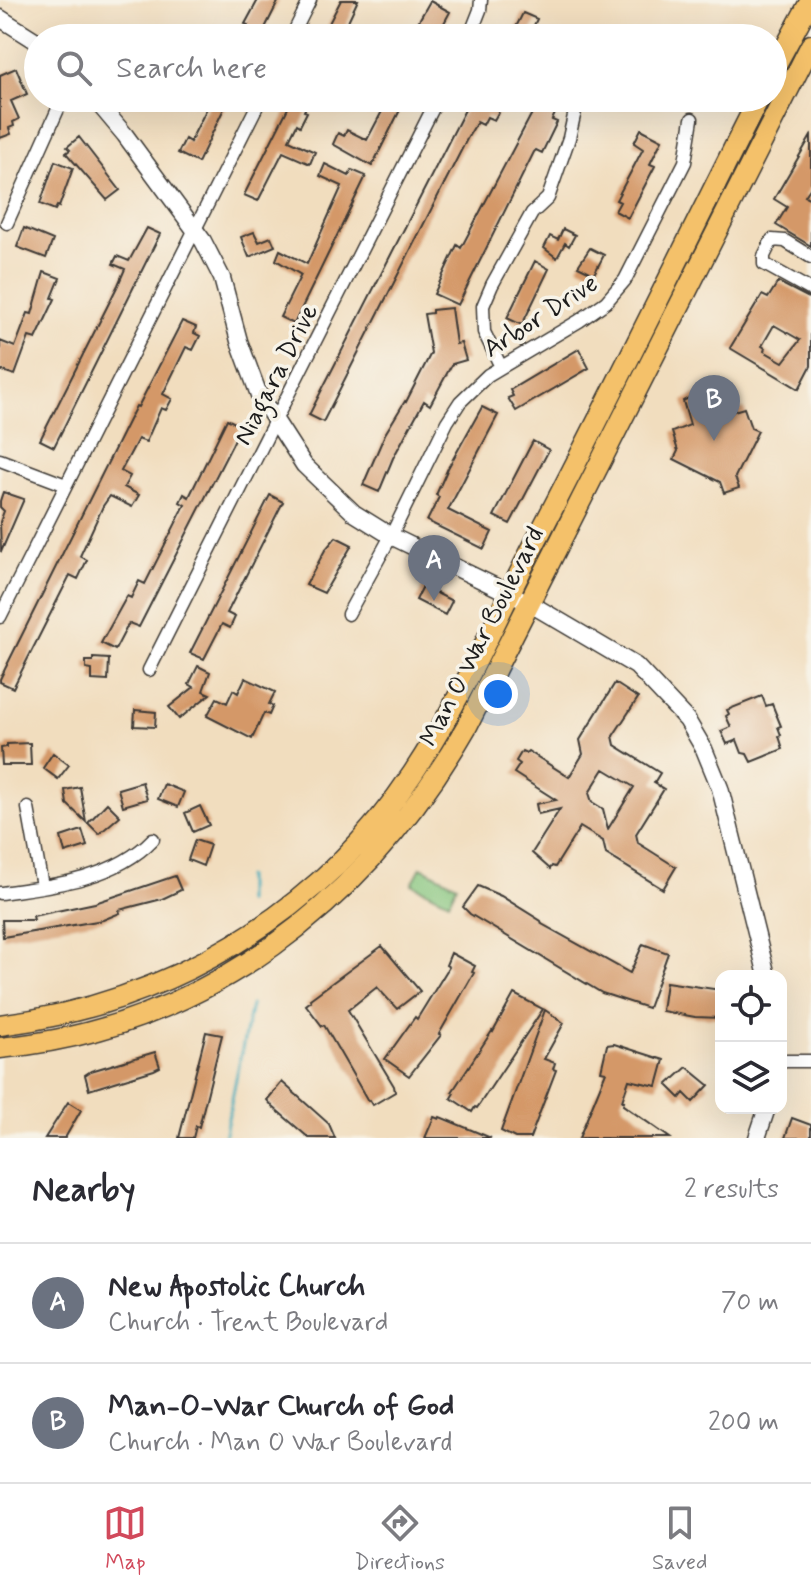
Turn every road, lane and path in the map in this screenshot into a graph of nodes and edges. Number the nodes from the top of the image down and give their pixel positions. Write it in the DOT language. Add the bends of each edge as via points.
graph roads {
  1 [pos="310,0"];
  2 [pos="481,0"];
  3 [pos="811,0"];
  4 [pos="0,18"];
  5 [pos="298,24"];
  6 [pos="474,24"];
  7 [pos="24,33"];
  8 [pos="787,44"];
  9 [pos="811,45"];
  10 [pos="787,92"];
  11 [pos="57,112"];
  12 [pos="106,112"];
  13 [pos="254,112"];
  14 [pos="431,112"];
  15 [pos="575,112"];
  16 [pos="752,112"];
  17 [pos="777,112"];
  18 [pos="692,119"];
  19 [pos="7,223"];
  20 [pos="195,228"];
  21 [pos="811,257"];
  22 [pos="811,290"];
  23 [pos="501,367"];
  24 [pos="275,423"];
  25 [pos="0,460"];
  26 [pos="66,485"];
  27 [pos="391,536"];
  28 [pos="509,594"];
  29 [pos="529,603"];
  30 [pos="348,614"];
  31 [pos="0,617"];
  32 [pos="149,670"];
  33 [pos="28,808"];
  34 [pos="153,839"];
  35 [pos="42,886"];
  36 [pos="0,893"];
  37 [pos="766,970"];
  38 [pos="0,1025"];
  39 [pos="0,1048"];
  40 [pos="787,1061"];
  41 [pos="811,1061"];
  42 [pos="765,1114"];
  43 [pos="757,1138"];
  1 -- 5 [label="street"];
  2 -- 6 [label="street"];
  3 -- 8 [label="main road"];
  4 -- 7 [label="street"];
  9 -- 10 [label="main road, Man O War Boulevard"];
  11 -- 19 [label="street"];
  12 -- 20 [label="street"];
  13 -- 20 [label="street"];
  14 -- 24 [label="street, Niagara Drive"];
  15 -- 23 [label="street" via="548,198 532,213 483,306 484,332"];
  16 -- 28 [label="main road, Man O War Boulevard"];
  17 -- 29 [label="main road, Man O War Boulevard"];
  18 -- 23 [label="street, Arbor Drive" via="685,162 625,280 579,321"];
  20 -- 24 [label="street" via="222,278 248,368"];
  20 -- 26 [label="street"];
  21 -- 22 [label="street" via="785,241 772,240 764,256 764,264"];
  23 -- 27 [label="street, Arbor Drive" via="474,386 447,422"];
  24 -- 27 [label="street" via="328,490"];
  24 -- 32 [label="street, Niagara Drive"];
  25 -- 26 [label="street"];
  26 -- 31 [label="street"];
  27 -- 28 [label="street"];
  27 -- 30 [label="street, Arbor Drive"];
  28 -- 29 [label="street"];
  28 -- 38 [label="main road, Man O War Boulevard" via="413,774 363,838 296,902 238,943 167,980 89,1008"];
  29 -- 37 [label="street" via="636,666 687,720 720,788"];
  29 -- 39 [label="main road, Man O War Boulevard" via="467,726 421,799 378,853 321,909 269,949 169,1004 88,1031"];
  33 -- 35 [label="street"];
  34 -- 35 [label="street" via="110,869"];
  35 -- 36 [label="street"];
  40 -- 41 [label="street"];
  42 -- 43 [label="street"];
}
